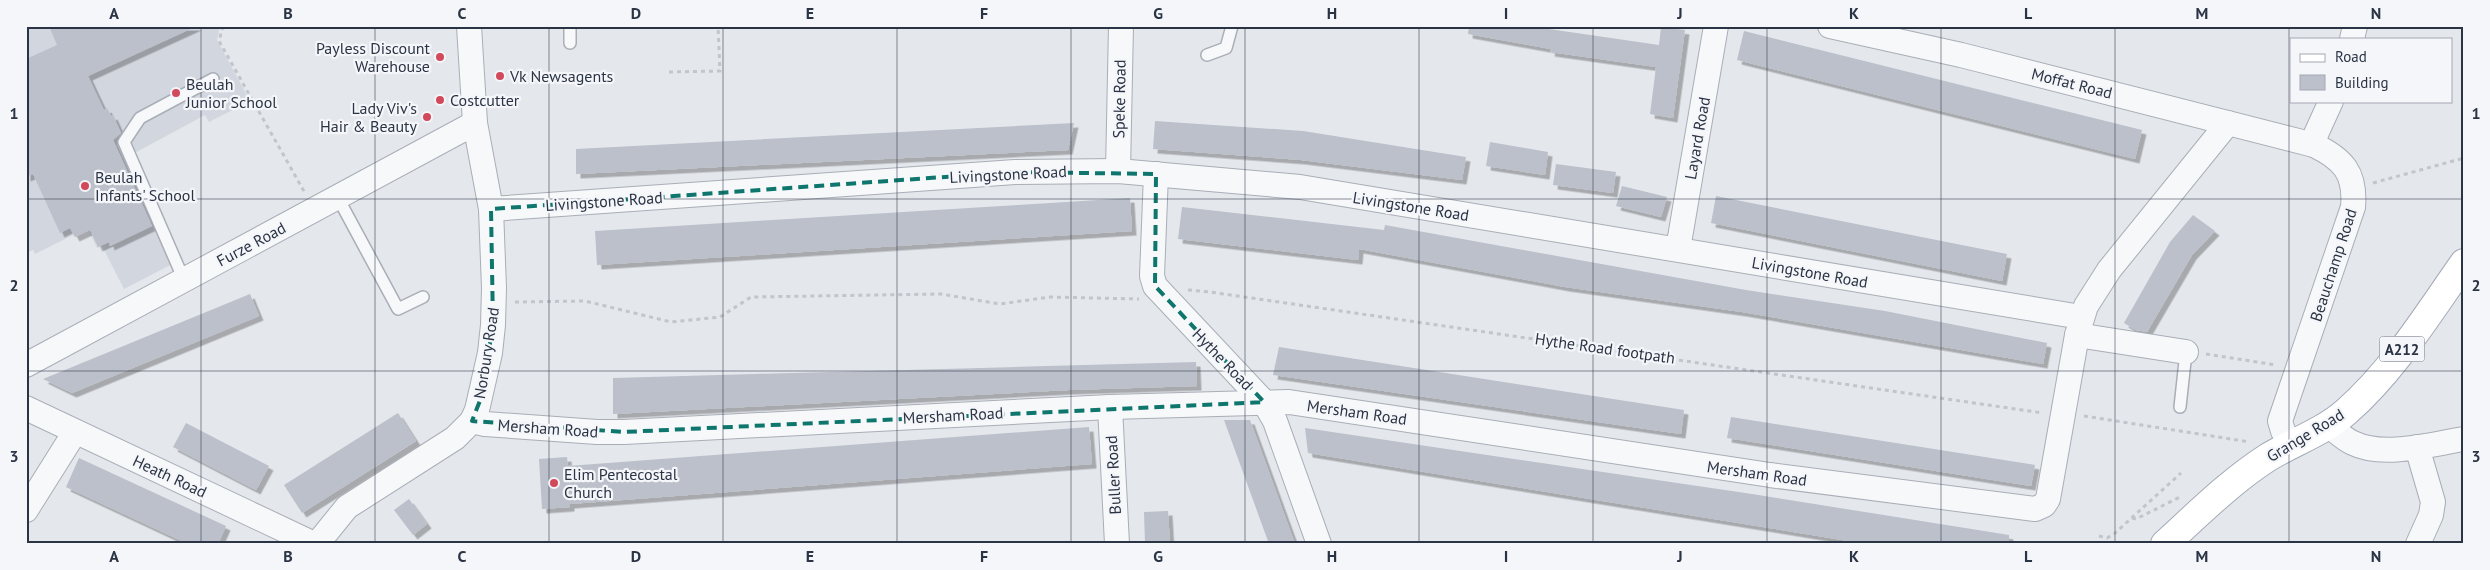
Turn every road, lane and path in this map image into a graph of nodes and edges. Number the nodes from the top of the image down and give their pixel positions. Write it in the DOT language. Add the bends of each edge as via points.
graph roads {
  1 [pos="222,26"];
  2 [pos="469,26"];
  3 [pos="570,26"];
  4 [pos="718,26"];
  5 [pos="1121,26"];
  6 [pos="1232,26"];
  7 [pos="1716,26"];
  8 [pos="1830,26"];
  9 [pos="1869,30"];
  10 [pos="570,43"];
  11 [pos="1207,55"];
  12 [pos="669,72"];
  13 [pos="213,79"];
  14 [pos="2331,102"];
  15 [pos="475,123"];
  16 [pos="2228,123"];
  17 [pos="2314,145"];
  18 [pos="2464,158"];
  19 [pos="1118,172"];
  20 [pos="1156,174"];
  21 [pos="2355,189"];
  22 [pos="338,198"];
  23 [pos="491,209"];
  24 [pos="315,210"];
  25 [pos="1678,249"];
  26 [pos="2464,263"];
  27 [pos="184,280"];
  28 [pos="1158,291"];
  29 [pos="423,297"];
  30 [pos="494,302"];
  31 [pos="2079,326"];
  32 [pos="2186,352"];
  33 [pos="26,365"];
  34 [pos="2272,365"];
  35 [pos="1264,402"];
  36 [pos="1110,407"];
  37 [pos="2180,407"];
  38 [pos="26,408"];
  39 [pos="2051,414"];
  40 [pos="2078,416"];
  41 [pos="472,421"];
  42 [pos="2328,425"];
  43 [pos="75,432"];
  44 [pos="2464,439"];
  45 [pos="2245,440"];
  46 [pos="2290,444"];
  47 [pos="2417,447"];
  48 [pos="2181,473"];
  49 [pos="26,510"];
  50 [pos="2099,536"];
  51 [pos="316,544"];
  52 [pos="1117,544"];
  53 [pos="1319,544"];
  54 [pos="2166,544"];
  55 [pos="2418,544"];
  1 -- 24 [label="path" via="219,41"];
  2 -- 15 [label="street, Norbury Road"];
  3 -- 10 [label="lane"];
  4 -- 12 [label="path" via="720,71"];
  5 -- 19 [label="street, Speke Road"];
  6 -- 11 [label="lane" via="1226,48"];
  7 -- 25 [label="street, Layard Road"];
  8 -- 9 [label="street, Moffat Road"];
  9 -- 16 [label="street, Moffat Road"];
  13 -- 27 [label="lane" via="140,118 124,142"];
  14 -- 17 [label="street"];
  15 -- 22 [label="street, Furze Road"];
  15 -- 23 [label="street, Norbury Road"];
  16 -- 17 [label="street, Moffat Road"];
  16 -- 31 [label="street" via="2105,276"];
  17 -- 21 [label="street, Beauchamp Road" via="2339,160"];
  18 -- 21 [label="path"];
  19 -- 20 [label="street, Livingstone Road"];
  19 -- 23 [label="street, Livingstone Road" via="1015,172"];
  20 -- 25 [label="street, Livingstone Road" via="1300,187"];
  20 -- 28 [label="street" via="1152,276"];
  21 -- 46 [label="street, Beauchamp Road" via="2353,207 2280,421"];
  22 -- 24 [label="street, Furze Road"];
  22 -- 29 [label="lane" via="398,309"];
  23 -- 30 [label="street, Norbury Road"];
  24 -- 27 [label="street, Furze Road"];
  25 -- 31 [label="street, Livingstone Road"];
  26 -- 42 [label="main road, Grange Road / A212" via="2396,357 2346,411"];
  27 -- 33 [label="street, Furze Road"];
  28 -- 30 [label="path, Hythe Road footpath" via="1138,300 1050,298 1000,304 941,294 751,297 720,317 671,322 585,301"];
  28 -- 35 [label="street, Hythe Road"];
  28 -- 39 [label="path, Hythe Road footpath" via="1210,292"];
  30 -- 41 [label="street, Norbury Road" via="485,377 478,410"];
  31 -- 32 [label="street, Livingstone Road"];
  31 -- 35 [label="street, Mersham Road" via="2048,499 2044,505 2035,508 1770,476 1346,410"];
  32 -- 34 [label="path"];
  32 -- 37 [label="lane"];
  35 -- 36 [label="street, Mersham Road"];
  35 -- 53 [label="street, Hythe Road" via="1275,421"];
  36 -- 41 [label="street, Mersham Road" via="624,432"];
  36 -- 52 [label="street, Buller Road"];
  38 -- 43 [label="street, Heath Road"];
  40 -- 45 [label="path"];
  41 -- 51 [label="street, Norbury Road" via="455,438 347,508"];
  42 -- 46 [label="main road, Grange Road / A212"];
  42 -- 47 [label="street" via="2352,442 2367,447"];
  43 -- 49 [label="street"];
  43 -- 51 [label="street, Heath Road"];
  44 -- 47 [label="street"];
  46 -- 54 [label="main road, Grange Road / A212" via="2243,475"];
  47 -- 55 [label="street" via="2433,502"];
  48 -- 50 [label="path" via="2114,534 2107,538"];
}
